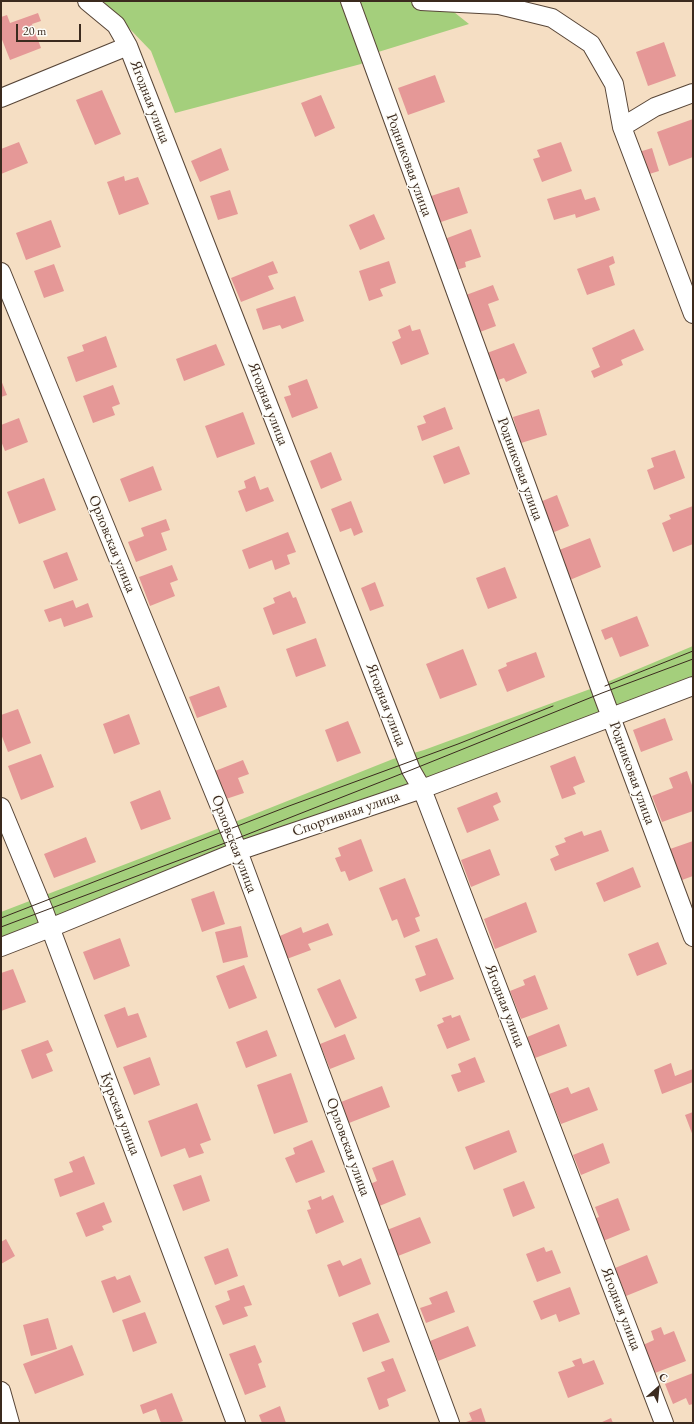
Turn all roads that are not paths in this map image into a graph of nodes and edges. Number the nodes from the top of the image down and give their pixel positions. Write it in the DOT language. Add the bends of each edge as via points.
graph roads {
  1 [pos="87,1"];
  2 [pos="350,1"];
  3 [pos="421,1"];
  4 [pos="551,10"];
  5 [pos="128,46"];
  6 [pos="693,93"];
  7 [pos="1,98"];
  8 [pos="622,127"];
  9 [pos="1,272"];
  10 [pos="693,314"];
  11 [pos="693,686"];
  12 [pos="611,716"];
  13 [pos="422,788"];
  14 [pos="1,807"];
  15 [pos="238,851"];
  16 [pos="50,928"];
  17 [pos="693,937"];
  18 [pos="1,947"];
  19 [pos="1,1391"];
  20 [pos="10,1423"];
  21 [pos="236,1423"];
  22 [pos="450,1423"];
  23 [pos="664,1423"];
  1 -- 5 [label="street, Ягодная улица" via="116,25"];
  2 -- 12 [label="street, Родниковая улица"];
  3 -- 4 [label="street"];
  4 -- 8 [label="street" via="591,44 614,84"];
  5 -- 7 [label="street"];
  5 -- 13 [label="street, Ягодная улица" via="411,770"];
  6 -- 8 [label="street" via="655,107"];
  8 -- 10 [label="street"];
  9 -- 15 [label="street, Орловская улица"];
  11 -- 12 [label="street, Спортивная улица"];
  12 -- 13 [label="street, Спортивная улица"];
  12 -- 17 [label="street, Родниковая улица"];
  13 -- 15 [label="street, Спортивная улица"];
  13 -- 23 [label="street, Ягодная улица"];
  14 -- 16 [label="street, Курская улица"];
  15 -- 16 [label="street, Спортивная улица"];
  15 -- 22 [label="street, Орловская улица"];
  16 -- 18 [label="street, Спортивная улица"];
  16 -- 21 [label="street, Курская улица"];
  19 -- 20 [label="street"];
}
